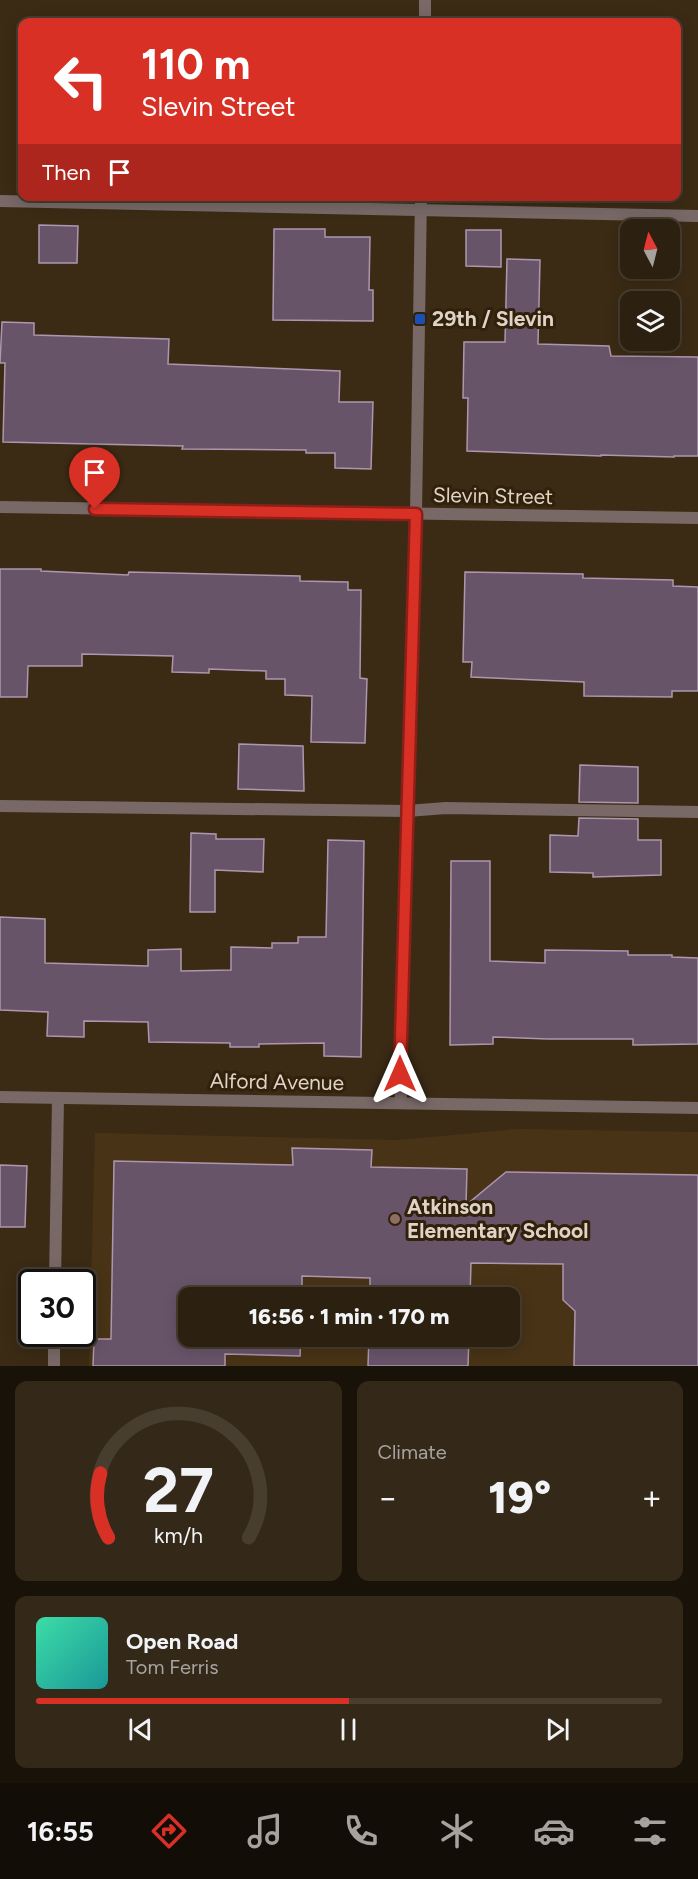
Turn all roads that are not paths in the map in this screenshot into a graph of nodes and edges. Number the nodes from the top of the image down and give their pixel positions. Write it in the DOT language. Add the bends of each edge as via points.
graph roads {
  1 [pos="425,0"];
  2 [pos="424,18"];
  3 [pos="0,201"];
  4 [pos="421,201"];
  5 [pos="421,211"];
  6 [pos="698,216"];
  7 [pos="0,507"];
  8 [pos="416,514"];
  9 [pos="698,518"];
  10 [pos="0,806"];
  11 [pos="407,811"];
  12 [pos="698,812"];
  13 [pos="0,1097"];
  14 [pos="58,1098"];
  15 [pos="401,1103"];
  16 [pos="698,1108"];
  17 [pos="55,1269"];
  18 [pos="54,1347"];
  19 [pos="54,1366"];
  1 -- 2 [label="street"];
  3 -- 5 [label="street"];
  4 -- 5 [label="street"];
  5 -- 6 [label="street"];
  5 -- 8 [label="street"];
  7 -- 8 [label="street, Slevin Street"];
  8 -- 9 [label="street, Slevin Street"];
  8 -- 11 [label="street"];
  10 -- 11 [label="street"];
  11 -- 12 [label="street" via="446,808"];
  11 -- 15 [label="street"];
  13 -- 14 [label="street, Alford Avenue"];
  14 -- 15 [label="street, Alford Avenue"];
  14 -- 17 [label="street"];
  15 -- 16 [label="street, Alford Avenue"];
  18 -- 19 [label="street"];
}
